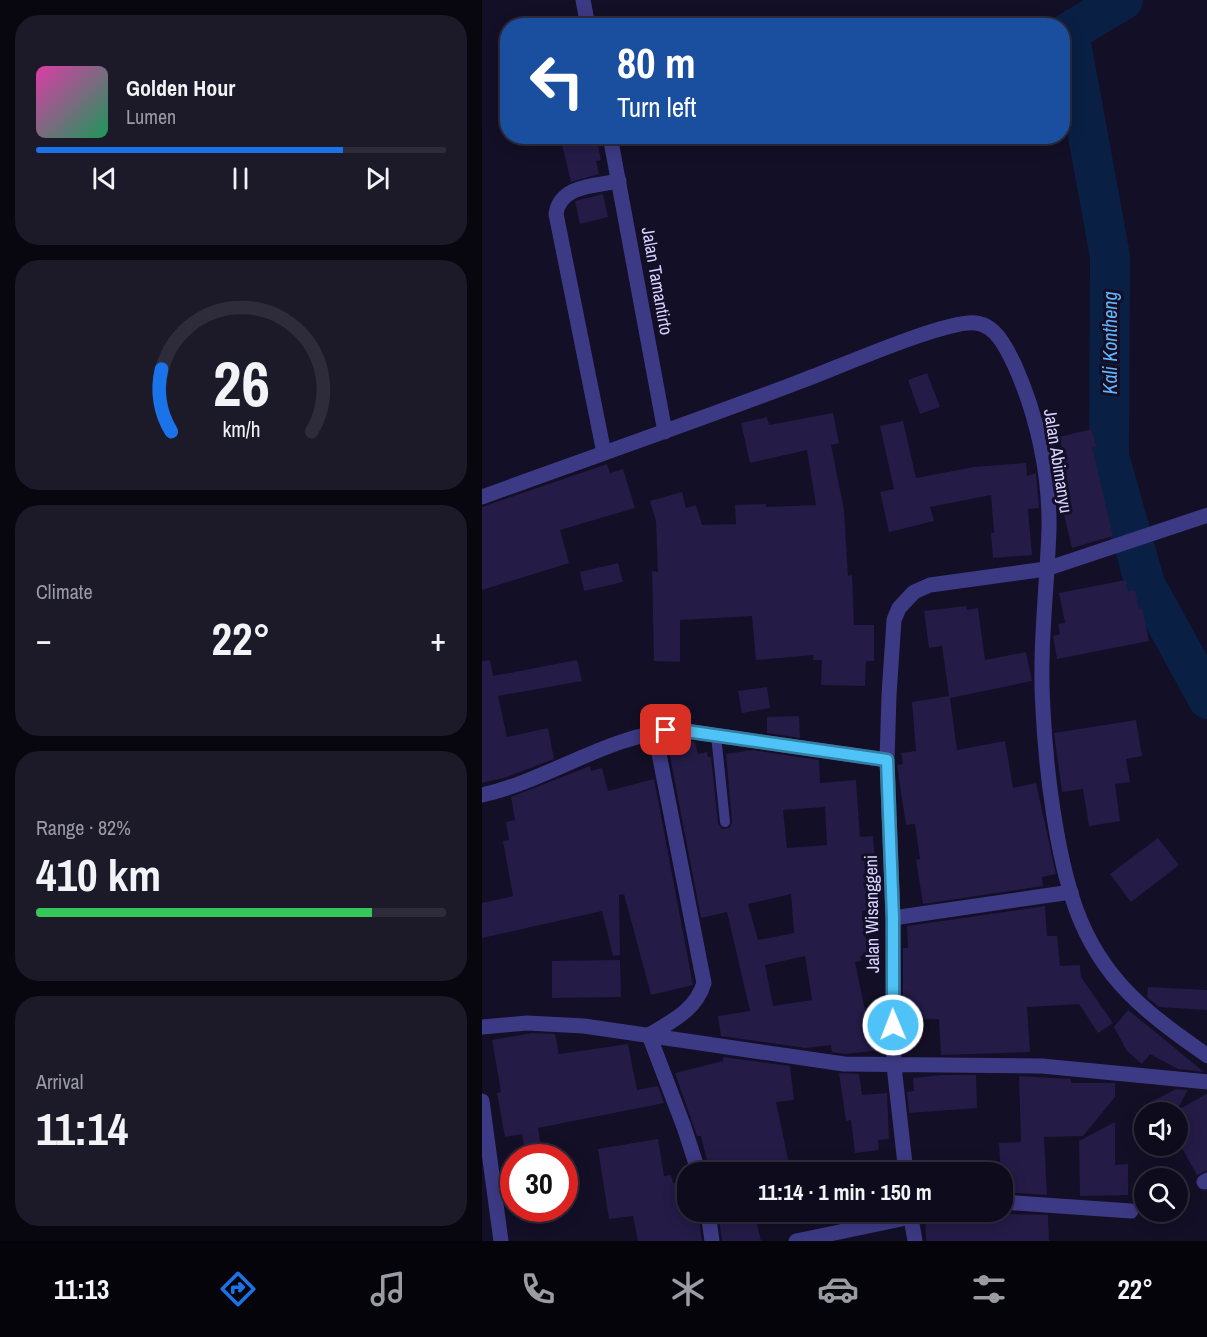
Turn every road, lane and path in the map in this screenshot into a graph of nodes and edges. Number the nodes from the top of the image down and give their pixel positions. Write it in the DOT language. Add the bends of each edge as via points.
graph roads {
  1 [pos="583,0"];
  2 [pos="586,18"];
  3 [pos="612,144"];
  4 [pos="619,181"];
  5 [pos="665,432"];
  6 [pos="604,453"];
  7 [pos="482,497"];
  8 [pos="1208,515"];
  9 [pos="1046,569"];
  10 [pos="655,733"];
  11 [pos="716,735"];
  12 [pos="887,760"];
  13 [pos="482,795"];
  14 [pos="725,822"];
  15 [pos="1072,892"];
  16 [pos="893,918"];
  17 [pos="482,1027"];
  18 [pos="649,1035"];
  19 [pos="1208,1056"];
  20 [pos="893,1066"];
  21 [pos="1208,1082"];
  22 [pos="482,1101"];
  23 [pos="695,1162"];
  24 [pos="905,1162"];
  25 [pos="488,1190"];
  26 [pos="1013,1203"];
  27 [pos="1131,1211"];
  28 [pos="709,1222"];
  29 [pos="880,1222"];
  30 [pos="912,1222"];
  31 [pos="501,1241"];
  32 [pos="712,1241"];
  33 [pos="796,1241"];
  34 [pos="915,1241"];
  1 -- 2 [label="street"];
  3 -- 4 [label="street, Jalan Tamantirto"];
  4 -- 5 [label="street, Jalan Tamantirto"];
  4 -- 6 [label="street" via="567,193 559,201 556,214"];
  5 -- 6 [label="street, Jalan Abimanyu"];
  5 -- 9 [label="street, Jalan Abimanyu" via="914,338 978,322 1001,340 1029,400 1041,449 1048,508"];
  6 -- 7 [label="street, Jalan Abimanyu"];
  8 -- 9 [label="street, Jalan Wisanggeni"];
  9 -- 12 [label="street, Jalan Wisanggeni" via="930,585 914,591 899,608 892,635"];
  9 -- 15 [label="street, Jalan Abimanyu" via="1044,730 1056,822"];
  10 -- 11 [label="street" via="679,730"];
  10 -- 13 [label="street" via="617,743 520,784"];
  10 -- 18 [label="street" via="704,983 699,999 677,1019"];
  11 -- 12 [label="street"];
  11 -- 14 [label="lane"];
  12 -- 16 [label="street, Jalan Wisanggeni"];
  15 -- 16 [label="street"];
  15 -- 19 [label="street, Jalan Abimanyu" via="1091,945 1108,972 1129,997"];
  16 -- 20 [label="street, Jalan Wisanggeni"];
  17 -- 18 [label="street" via="550,1023"];
  18 -- 20 [label="street" via="816,1062"];
  18 -- 23 [label="street"];
  20 -- 21 [label="street" via="1042,1066"];
  20 -- 24 [label="street, Jalan Wisanggeni"];
  22 -- 25 [label="street"];
  25 -- 31 [label="street"];
  26 -- 27 [label="street"];
  28 -- 32 [label="street"];
  29 -- 33 [label="street"];
  30 -- 34 [label="street"];
}
